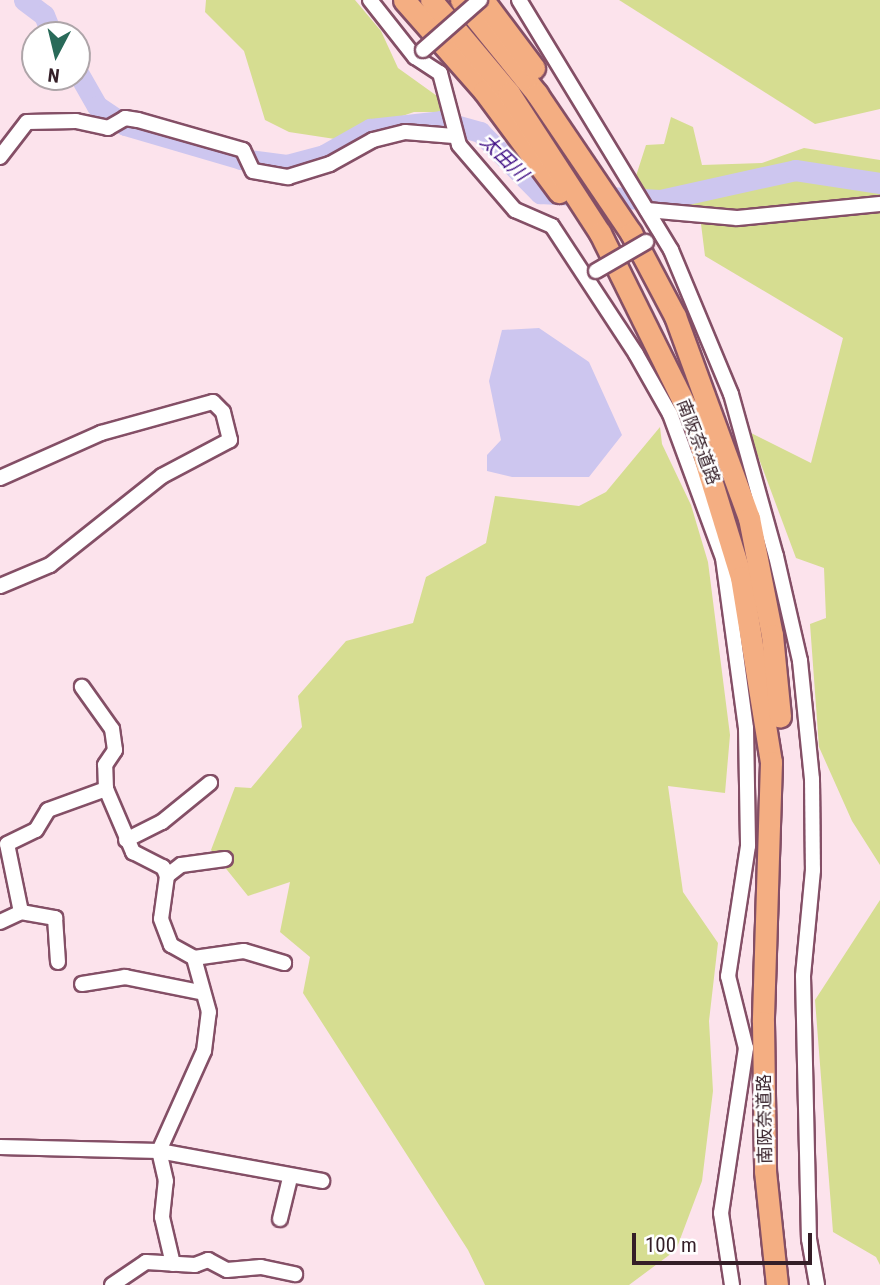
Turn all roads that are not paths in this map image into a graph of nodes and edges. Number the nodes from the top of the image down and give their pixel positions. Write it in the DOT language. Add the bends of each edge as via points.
graph roads {
  1 [pos="370,0"];
  2 [pos="404,0"];
  3 [pos="431,0"];
  4 [pos="461,0"];
  5 [pos="482,0"];
  6 [pos="519,0"];
  7 [pos="419,54"];
  8 [pos="454,136"];
  9 [pos="0,157"];
  10 [pos="880,204"];
  11 [pos="647,210"];
  12 [pos="660,235"];
  13 [pos="638,238"];
  14 [pos="589,274"];
  15 [pos="631,294"];
  16 [pos="0,478"];
  17 [pos="0,586"];
  18 [pos="82,687"];
  19 [pos="210,783"];
  20 [pos="106,789"];
  21 [pos="126,840"];
  22 [pos="225,859"];
  23 [pos="167,876"];
  24 [pos="22,912"];
  25 [pos="0,922"];
  26 [pos="767,952"];
  27 [pos="194,958"];
  28 [pos="58,962"];
  29 [pos="284,962"];
  30 [pos="82,984"];
  31 [pos="200,992"];
  32 [pos="0,1147"];
  33 [pos="159,1152"];
  34 [pos="290,1178"];
  35 [pos="322,1181"];
  36 [pos="280,1219"];
  37 [pos="173,1264"];
  38 [pos="295,1274"];
  39 [pos="112,1285"];
  40 [pos="732,1285"];
  41 [pos="777,1285"];
  42 [pos="817,1285"];
  1 -- 7 [label="street"];
  2 -- 15 [label="highway" via="506,119"];
  3 -- 15 [label="highway, 南阪奈道路" via="523,114 600,233"];
  4 -- 13 [label="highway, 南阪奈道路" via="537,94"];
  5 -- 7 [label="street, bridge"];
  5 -- 13 [label="highway" via="595,159"];
  6 -- 11 [label="street"];
  7 -- 8 [label="street" via="440,73 448,88"];
  8 -- 9 [label="street" via="405,132 373,139 330,164 288,177 253,171 243,150 195,141 138,120 125,118 108,128 76,121 27,122"];
  8 -- 14 [label="street" via="515,209 552,226"];
  10 -- 11 [label="street" via="737,218"];
  11 -- 12 [label="street"];
  12 -- 13 [label="street"];
  12 -- 42 [label="street" via="731,394 800,661 814,846 803,976 809,1239"];
  13 -- 14 [label="street, bridge"];
  13 -- 26 [label="highway, 南阪奈道路" via="700,373 749,518 772,635 781,758"];
  14 -- 40 [label="street" via="670,414 723,558 746,728 748,846 728,976 746,1048 721,1213"];
  15 -- 26 [label="highway, 南阪奈道路" via="693,421 741,577 771,762"];
  16 -- 17 [label="street" via="101,433 213,402 223,412 230,440 162,476 50,565"];
  18 -- 20 [label="street" via="112,729 115,750 105,765"];
  19 -- 21 [label="street" via="162,822"];
  20 -- 21 [label="street"];
  20 -- 24 [label="street" via="48,810 36,830 7,844"];
  21 -- 23 [label="street" via="133,852 163,867"];
  22 -- 23 [label="street" via="181,865"];
  23 -- 27 [label="street" via="161,919 171,945"];
  24 -- 25 [label="street"];
  24 -- 28 [label="street" via="55,918"];
  26 -- 41 [label="highway, 南阪奈道路" via="765,1171"];
  27 -- 29 [label="street" via="244,951"];
  27 -- 31 [label="street"];
  30 -- 31 [label="street" via="151,978"];
  31 -- 33 [label="street" via="209,1012 204,1051"];
  32 -- 33 [label="street"];
  33 -- 34 [label="street"];
  33 -- 37 [label="street" via="166,1181 162,1217"];
  34 -- 35 [label="street"];
  34 -- 36 [label="street"];
  37 -- 38 [label="street" via="208,1260 227,1270 261,1267"];
  37 -- 39 [label="street" via="146,1262"];
}
